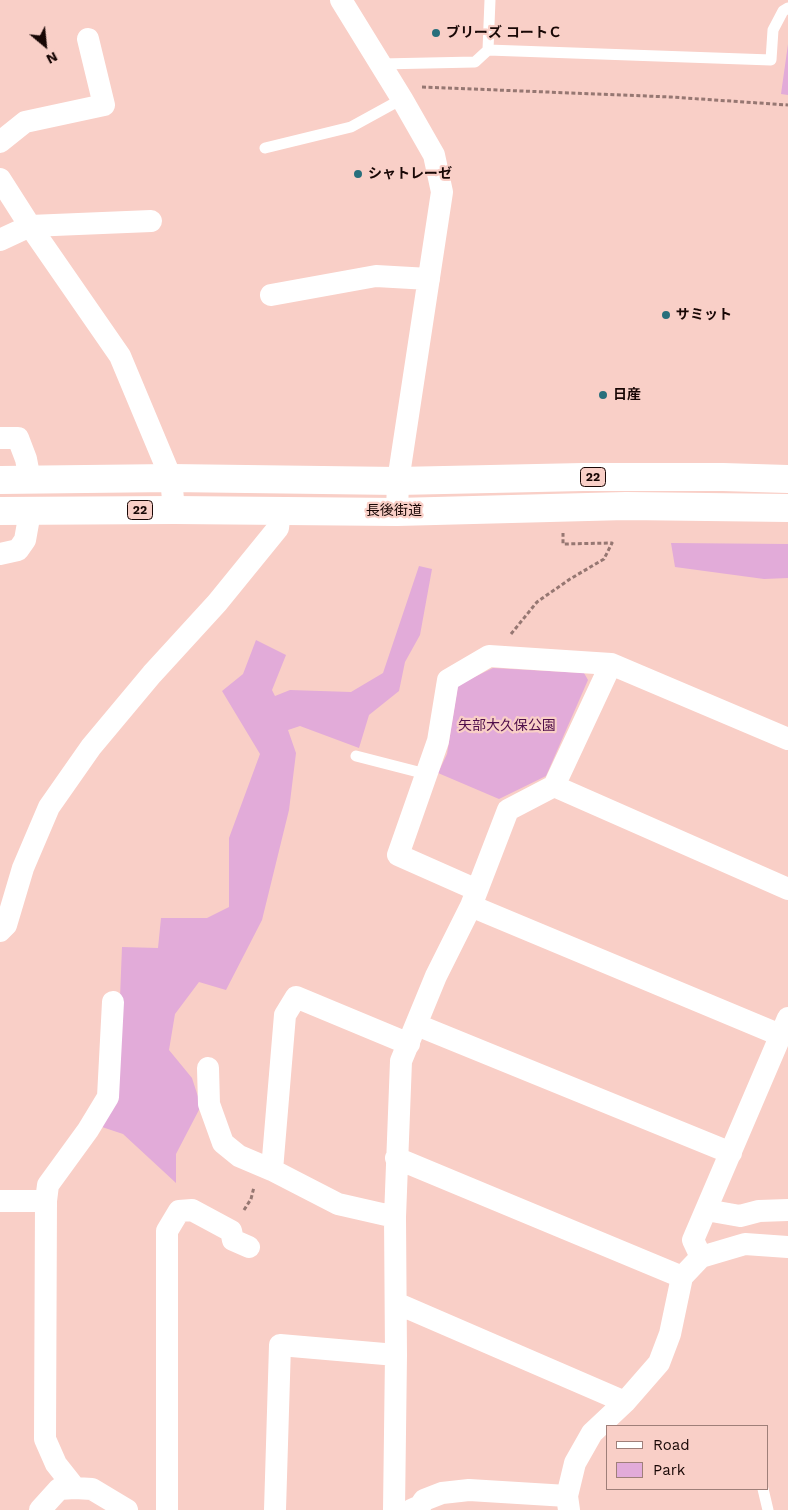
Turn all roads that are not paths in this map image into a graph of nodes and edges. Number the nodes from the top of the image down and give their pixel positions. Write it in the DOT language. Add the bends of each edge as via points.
graph roads {
  1 [pos="341,0"];
  2 [pos="490,0"];
  3 [pos="788,8"];
  4 [pos="88,39"];
  5 [pos="488,50"];
  6 [pos="381,64"];
  7 [pos="398,92"];
  8 [pos="0,142"];
  9 [pos="265,148"];
  10 [pos="0,179"];
  11 [pos="151,221"];
  12 [pos="30,226"];
  13 [pos="0,240"];
  14 [pos="429,279"];
  15 [pos="271,295"];
  16 [pos="0,438"];
  17 [pos="171,478"];
  18 [pos="788,479"];
  19 [pos="0,480"];
  20 [pos="30,480"];
  21 [pos="398,481"];
  22 [pos="788,508"];
  23 [pos="174,510"];
  24 [pos="0,511"];
  25 [pos="280,511"];
  26 [pos="30,512"];
  27 [pos="397,512"];
  28 [pos="0,554"];
  29 [pos="611,664"];
  30 [pos="788,739"];
  31 [pos="356,756"];
  32 [pos="426,774"];
  33 [pos="554,786"];
  34 [pos="788,889"];
  35 [pos="474,898"];
  36 [pos="0,931"];
  37 [pos="113,1002"];
  38 [pos="784,1027"];
  39 [pos="413,1034"];
  40 [pos="208,1068"];
  41 [pos="731,1153"];
  42 [pos="396,1158"];
  43 [pos="265,1167"];
  44 [pos="0,1201"];
  45 [pos="46,1201"];
  46 [pos="706,1210"];
  47 [pos="788,1210"];
  48 [pos="395,1217"];
  49 [pos="249,1247"];
  50 [pos="788,1247"];
  51 [pos="700,1257"];
  52 [pos="682,1277"];
  53 [pos="396,1303"];
  54 [pos="396,1355"];
  55 [pos="625,1402"];
  56 [pos="75,1488"];
  57 [pos="763,1490"];
  58 [pos="568,1503"];
  59 [pos="417,1509"];
  60 [pos="40,1510"];
  61 [pos="128,1510"];
  62 [pos="167,1510"];
  63 [pos="276,1510"];
  64 [pos="394,1510"];
  65 [pos="768,1510"];
  1 -- 6 [label="street"];
  2 -- 5 [label="lane"];
  3 -- 5 [label="lane" via="773,30 771,60"];
  4 -- 8 [label="street" via="104,105 25,122"];
  5 -- 6 [label="lane" via="475,62"];
  6 -- 7 [label="street"];
  7 -- 9 [label="lane" via="351,127"];
  7 -- 14 [label="street" via="434,155 442,192"];
  10 -- 12 [label="street"];
  11 -- 12 [label="street"];
  12 -- 13 [label="street"];
  12 -- 17 [label="street" via="120,356"];
  14 -- 15 [label="street" via="376,276"];
  14 -- 21 [label="street"];
  16 -- 20 [label="street" via="18,438"];
  17 -- 20 [label="main road, 22"];
  17 -- 21 [label="main road, 22"];
  17 -- 23 [label="street"];
  18 -- 21 [label="main road, 22" via="593,477"];
  19 -- 20 [label="main road, 22"];
  21 -- 27 [label="street"];
  22 -- 27 [label="main road, 長後街道 / 22" via="626,506"];
  23 -- 25 [label="main road, 長後街道 / 22"];
  23 -- 26 [label="main road, 長後街道 / 22"];
  24 -- 26 [label="main road, 長後街道 / 22"];
  25 -- 27 [label="main road, 長後街道 / 22"];
  25 -- 36 [label="street" via="278,528 91,747 49,808 23,868 6,925"];
  26 -- 28 [label="street" via="25,540 18,550"];
  29 -- 30 [label="street"];
  29 -- 32 [label="street" via="489,656 448,680 438,741"];
  29 -- 33 [label="street"];
  31 -- 32 [label="lane"];
  32 -- 35 [label="street" via="398,855"];
  33 -- 34 [label="street"];
  33 -- 35 [label="street" via="508,810"];
  35 -- 38 [label="street"];
  35 -- 39 [label="street" via="436,976"];
  37 -- 45 [label="street" via="108,1097 48,1185"];
  38 -- 41 [label="street"];
  39 -- 41 [label="street"];
  39 -- 42 [label="street" via="401,1061"];
  39 -- 43 [label="street" via="296,997 285,1015"];
  40 -- 43 [label="street" via="209,1104 223,1143 239,1156"];
  41 -- 46 [label="street"];
  42 -- 48 [label="street"];
  42 -- 52 [label="street"];
  43 -- 48 [label="street" via="338,1204"];
  44 -- 45 [label="street"];
  45 -- 56 [label="street" via="45,1439 56,1464"];
  46 -- 47 [label="street" via="740,1216 759,1211"];
  46 -- 51 [label="street" via="693,1240"];
  48 -- 53 [label="street"];
  49 -- 62 [label="street" via="233,1240 230,1231 192,1210 179,1211 167,1231"];
  50 -- 51 [label="street" via="745,1244"];
  51 -- 52 [label="street"];
  52 -- 55 [label="street" via="670,1334 659,1363"];
  53 -- 54 [label="street"];
  53 -- 55 [label="street"];
  54 -- 63 [label="street" via="280,1345"];
  54 -- 64 [label="street"];
  55 -- 58 [label="street" via="592,1433 575,1464"];
  56 -- 60 [label="street" via="59,1489"];
  56 -- 61 [label="street" via="92,1489"];
  57 -- 65 [label="lane"];
  58 -- 59 [label="street" via="469,1490 442,1493 424,1500"];
}
